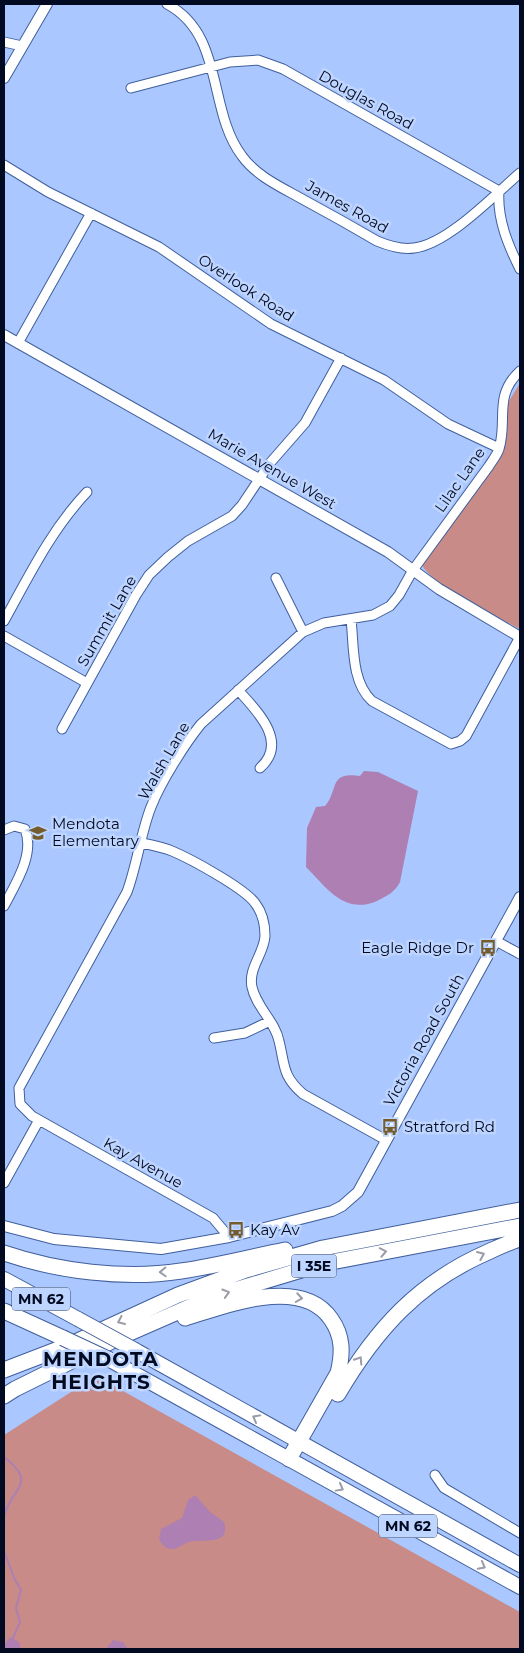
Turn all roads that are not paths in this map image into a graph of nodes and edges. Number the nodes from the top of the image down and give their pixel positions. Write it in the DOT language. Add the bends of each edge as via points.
graph roads {
  1 [pos="47,4"];
  2 [pos="167,4"];
  3 [pos="4,42"];
  4 [pos="22,46"];
  5 [pos="210,67"];
  6 [pos="4,78"];
  7 [pos="131,88"];
  8 [pos="4,165"];
  9 [pos="520,173"];
  10 [pos="499,191"];
  11 [pos="91,213"];
  12 [pos="520,270"];
  13 [pos="4,335"];
  14 [pos="18,343"];
  15 [pos="341,358"];
  16 [pos="520,372"];
  17 [pos="499,448"];
  18 [pos="259,478"];
  19 [pos="87,492"];
  20 [pos="413,570"];
  21 [pos="276,578"];
  22 [pos="352,619"];
  23 [pos="4,621"];
  24 [pos="303,632"];
  25 [pos="4,636"];
  26 [pos="520,637"];
  27 [pos="87,683"];
  28 [pos="238,690"];
  29 [pos="62,729"];
  30 [pos="260,768"];
  31 [pos="4,830"];
  32 [pos="142,843"];
  33 [pos="520,897"];
  34 [pos="4,906"];
  35 [pos="496,941"];
  36 [pos="520,954"];
  37 [pos="270,1021"];
  38 [pos="214,1038"];
  39 [pos="39,1120"];
  40 [pos="386,1140"];
  41 [pos="4,1183"];
  42 [pos="520,1210"];
  43 [pos="4,1226"];
  44 [pos="520,1226"];
  45 [pos="400,1232"];
  46 [pos="228,1237"];
  47 [pos="520,1239"];
  48 [pos="4,1253"];
  49 [pos="4,1279"];
  50 [pos="4,1302"];
  51 [pos="4,1311"];
  52 [pos="66,1337"];
  53 [pos="116,1339"];
  54 [pos="47,1354"];
  55 [pos="110,1360"];
  56 [pos="4,1370"];
  57 [pos="4,1380"];
  58 [pos="4,1396"];
  59 [pos="303,1444"];
  60 [pos="293,1462"];
  61 [pos="435,1475"];
  62 [pos="520,1533"];
  63 [pos="520,1565"];
  64 [pos="519,1582"];
  1 -- 4 [label="street"];
  2 -- 5 [label="street" via="194,24"];
  3 -- 4 [label="street"];
  4 -- 6 [label="street"];
  5 -- 7 [label="street, Douglas Road"];
  5 -- 10 [label="street, Douglas Road" via="258,60 284,69"];
  5 -- 10 [label="street, James Road" via="232,140 242,157 270,181 377,241 395,248 414,249 433,244"];
  8 -- 11 [label="street, Overlook Road"];
  9 -- 10 [label="street, James Road"];
  10 -- 12 [label="street" via="501,220"];
  11 -- 14 [label="street"];
  11 -- 15 [label="street, Overlook Road" via="159,247 271,324"];
  13 -- 14 [label="street, Marie Avenue West"];
  14 -- 18 [label="street, Marie Avenue West"];
  15 -- 17 [label="street, Overlook Road" via="384,380 448,424"];
  15 -- 18 [label="street, Summit Lane" via="305,423"];
  16 -- 17 [label="street, Lilac Lane" via="503,396"];
  17 -- 20 [label="street, Lilac Lane"];
  18 -- 20 [label="street, Marie Avenue West" via="388,552"];
  18 -- 27 [label="street, Summit Lane" via="232,516 188,541 149,575"];
  19 -- 23 [label="street" via="51,536"];
  20 -- 22 [label="street, Walsh Lane" via="390,606 373,615"];
  20 -- 26 [label="street, Marie Avenue West" via="458,602"];
  21 -- 24 [label="street"];
  22 -- 24 [label="street, Walsh Lane" via="324,622"];
  22 -- 26 [label="street" via="358,680 364,694 451,744 466,736"];
  24 -- 28 [label="street, Walsh Lane"];
  25 -- 27 [label="street"];
  27 -- 29 [label="street, Summit Lane"];
  28 -- 30 [label="street" via="263,718 271,733 273,748 267,762"];
  28 -- 32 [label="street, Walsh Lane" via="189,738 151,807"];
  31 -- 34 [label="street" via="14,826 25,829 29,839 19,877"];
  32 -- 37 [label="street" via="171,851 241,890 255,904 263,919 265,936 262,952 252,971 251,985 255,998"];
  32 -- 39 [label="street, Walsh Lane" via="127,892 19,1088 20,1104"];
  33 -- 35 [label="street, Victoria Road South"];
  35 -- 36 [label="street"];
  35 -- 40 [label="street, Victoria Road South"];
  37 -- 38 [label="street" via="245,1033"];
  37 -- 40 [label="street" via="279,1039 283,1070 294,1086"];
  39 -- 41 [label="street"];
  39 -- 46 [label="street, Kay Avenue" via="213,1218"];
  40 -- 46 [label="street, Victoria Road South" via="358,1192 342,1206"];
  42 -- 45 [label="highway, I 35E"];
  43 -- 46 [label="street, Victoria Road South" via="54,1239 161,1249"];
  53 -- 44 [label="highway, I 35E, one-way" via="212,1297 321,1264"];
  45 -- 48 [label="highway, one-way" via="340,1239 179,1272 121,1274 70,1269"];
  45 -- 54 [label="highway, I 35E, one-way" via="323,1248 246,1270 178,1295"];
  59 -- 47 [label="highway, one-way" via="368,1346 396,1314 459,1265"];
  59 -- 49 [label="highway, MN 62, one-way, bridge"];
  50 -- 52 [label="highway, MN 62"];
  51 -- 52 [label="highway"];
  52 -- 55 [label="highway, bridge"];
  53 -- 58 [label="highway, I 35E"];
  53 -- 59 [label="highway, one-way" via="257,1298 291,1297 315,1303 328,1314 336,1327 342,1358 338,1373"];
  54 -- 56 [label="highway"];
  54 -- 57 [label="highway, I 35E"];
  55 -- 60 [label="highway, MN 62"];
  59 -- 60 [label="highway"];
  59 -- 63 [label="highway, MN 62"];
  60 -- 64 [label="highway, MN 62, one-way" via="449,1549"];
  61 -- 62 [label="street" via="444,1488"];
}
